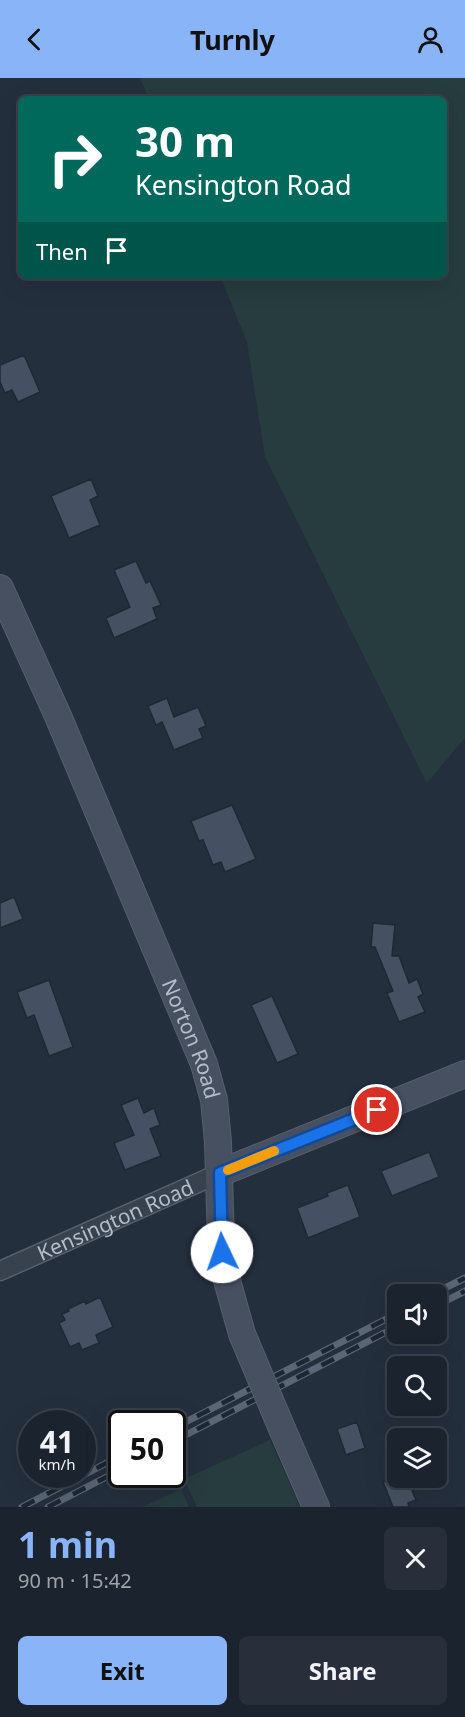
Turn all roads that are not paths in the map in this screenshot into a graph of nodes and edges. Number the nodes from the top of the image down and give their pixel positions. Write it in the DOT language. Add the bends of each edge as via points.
graph roads {
  1 [pos="0,588"];
  2 [pos="465,1074"];
  3 [pos="220,1173"];
  4 [pos="0,1271"];
  5 [pos="316,1507"];
  1 -- 3 [label="main road, Norton Road" via="76,757 204,1064 214,1100"];
  2 -- 3 [label="main road, Kensington Road"];
  3 -- 4 [label="street, Kensington Road"];
  3 -- 5 [label="main road, Norton Road, bridge" via="221,1243 230,1296 242,1334"];
}
